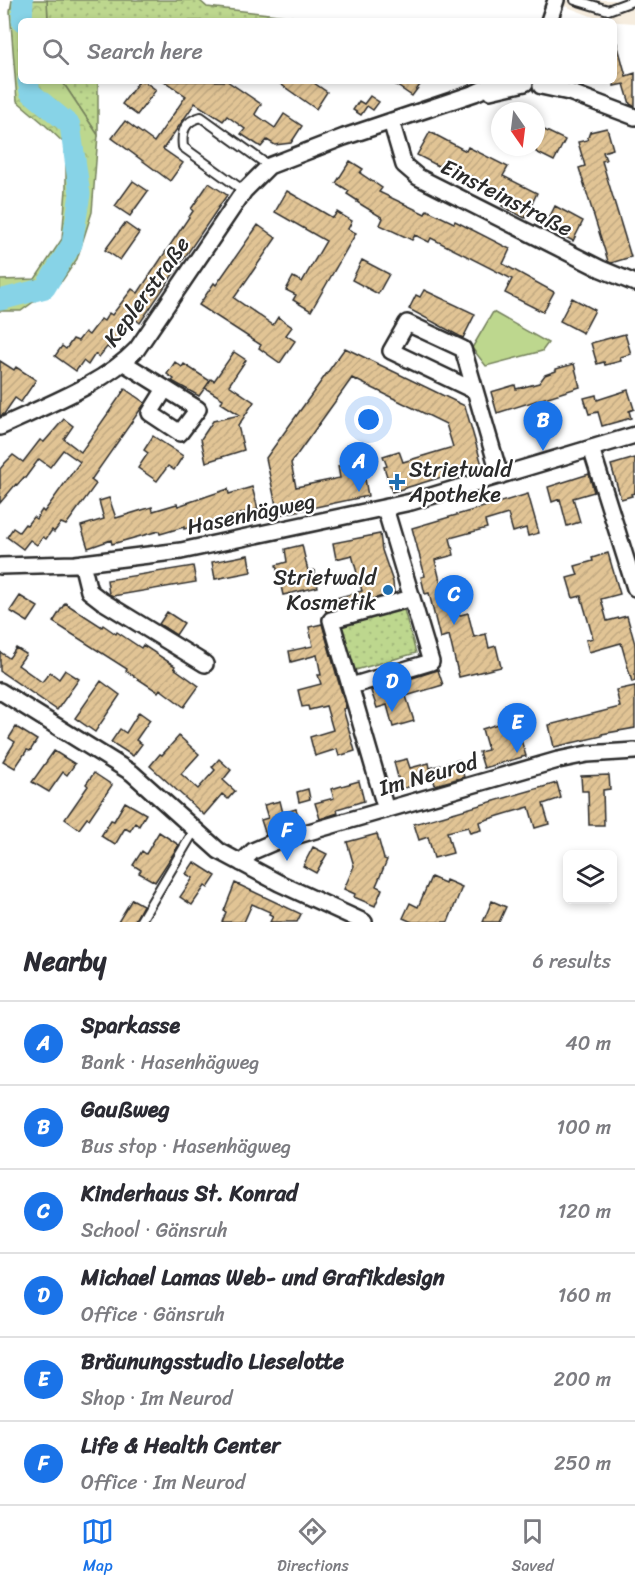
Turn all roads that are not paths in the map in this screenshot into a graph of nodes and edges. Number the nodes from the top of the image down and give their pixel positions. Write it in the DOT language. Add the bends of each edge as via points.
graph roads {
  1 [pos="556,0"];
  2 [pos="575,0"];
  3 [pos="635,0"];
  4 [pos="550,18"];
  5 [pos="494,84"];
  6 [pos="516,84"];
  7 [pos="528,84"];
  8 [pos="545,84"];
  9 [pos="560,84"];
  10 [pos="569,92"];
  11 [pos="475,93"];
  12 [pos="635,117"];
  13 [pos="391,121"];
  14 [pos="269,166"];
  15 [pos="244,191"];
  16 [pos="635,283"];
  17 [pos="124,363"];
  18 [pos="165,389"];
  19 [pos="475,391"];
  20 [pos="0,427"];
  21 [pos="635,435"];
  22 [pos="591,448"];
  23 [pos="500,476"];
  24 [pos="385,508"];
  25 [pos="82,564"];
  26 [pos="0,566"];
  27 [pos="635,588"];
  28 [pos="412,598"];
  29 [pos="205,664"];
  30 [pos="351,686"];
  31 [pos="0,691"];
  32 [pos="635,751"];
  33 [pos="386,810"];
  34 [pos="194,831"];
  35 [pos="241,863"];
  36 [pos="140,922"];
  37 [pos="364,922"];
  1 -- 4 [label="street"];
  2 -- 3 [label="lane" via="608,10"];
  5 -- 11 [label="street, Keplerstraße"];
  6 -- 11 [label="street, Keplerstraße"];
  7 -- 8 [label="street, Keplerstraße"];
  8 -- 10 [label="street, Keplerstraße"];
  9 -- 10 [label="street, Keplerstraße"];
  10 -- 12 [label="street, Keplerstraße"];
  11 -- 13 [label="street, Keplerstraße"];
  13 -- 14 [label="street, Keplerstraße"];
  13 -- 16 [label="street, Einsteinstraße" via="404,165 418,177"];
  14 -- 15 [label="street, Keplerstraße"];
  14 -- 15 [label="lane" via="201,117 191,120 184,127 183,147"];
  15 -- 17 [label="street, Keplerstraße"];
  17 -- 18 [label="street"];
  17 -- 20 [label="street, Keplerstraße"];
  19 -- 19 [label="street" via="463,349 407,323 391,351"];
  19 -- 23 [label="street"];
  21 -- 22 [label="street, Hasenhägweg"];
  22 -- 23 [label="street, Hasenhägweg"];
  22 -- 27 [label="street"];
  23 -- 24 [label="street, Hasenhägweg"];
  24 -- 25 [label="street, Hasenhägweg" via="181,551"];
  24 -- 28 [label="street"];
  25 -- 26 [label="street, Hasenhägweg"];
  25 -- 29 [label="street" via="89,591"];
  28 -- 30 [label="street" via="431,662"];
  28 -- 30 [label="street" via="331,620"];
  30 -- 33 [label="street"];
  31 -- 34 [label="street" via="132,773"];
  32 -- 33 [label="street, Im Neurod" via="558,760"];
  33 -- 35 [label="street, Im Neurod" via="274,842 253,850"];
  34 -- 35 [label="street"];
  34 -- 36 [label="lane"];
  35 -- 37 [label="street"];
}
